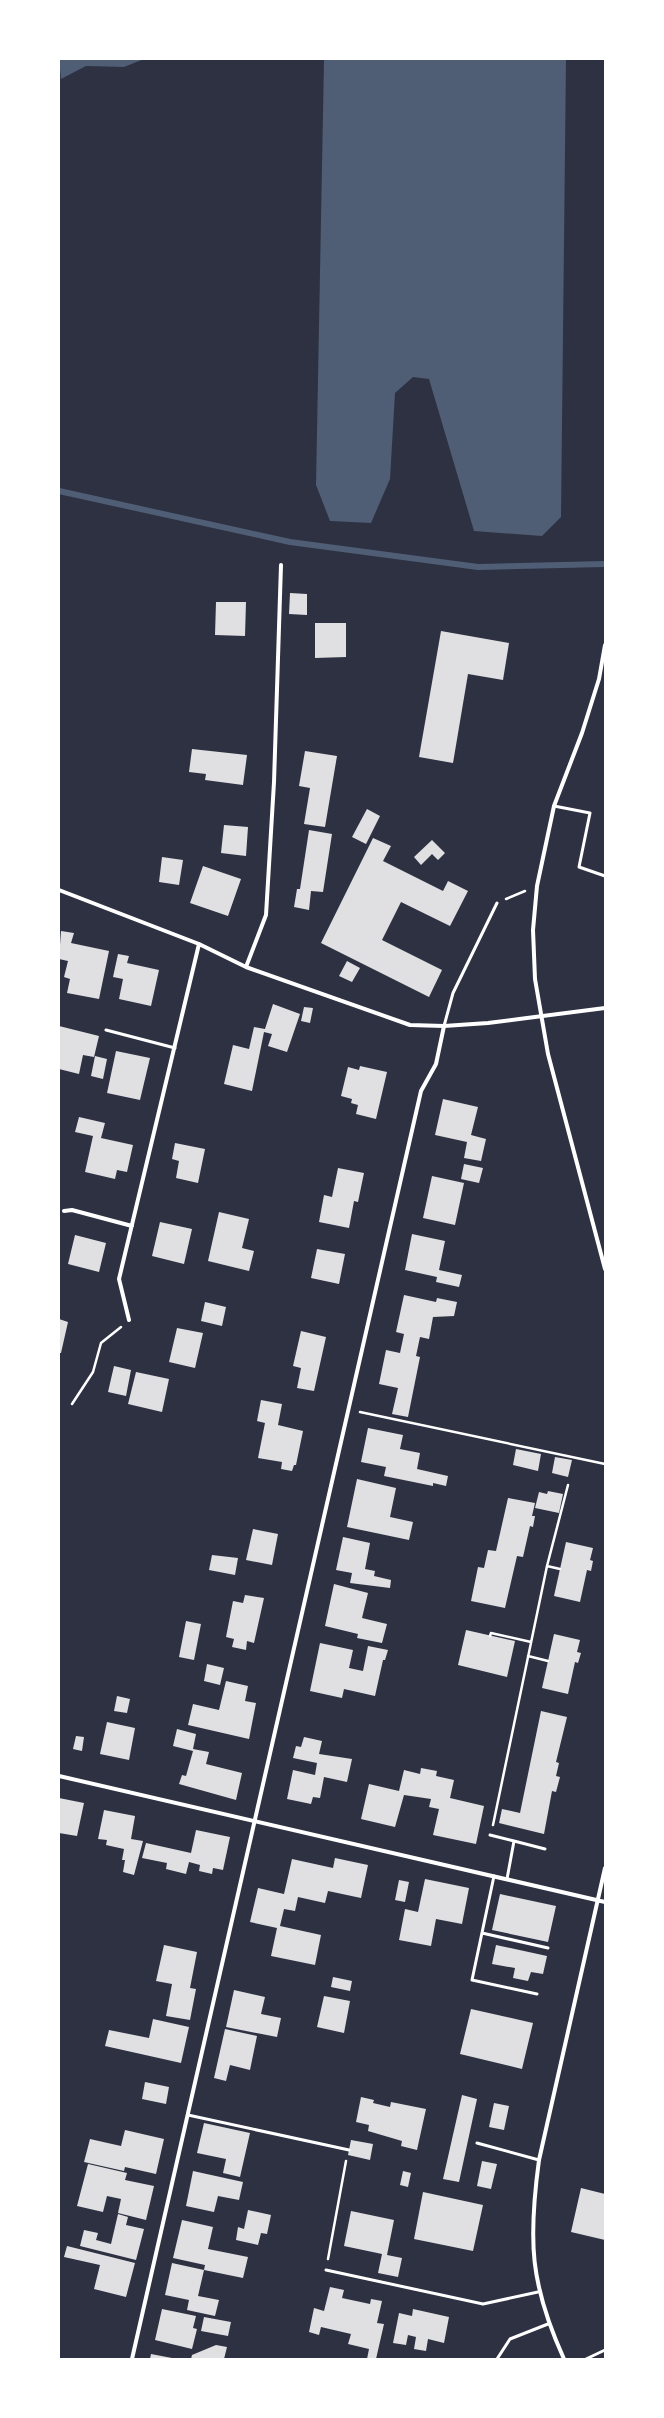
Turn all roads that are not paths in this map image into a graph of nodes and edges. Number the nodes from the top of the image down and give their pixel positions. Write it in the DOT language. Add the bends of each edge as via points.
graph roads {
  1 [pos="281,565"];
  2 [pos="605,644"];
  3 [pos="554,806"];
  4 [pos="605,876"];
  5 [pos="59,890"];
  6 [pos="497,903"];
  7 [pos="199,944"];
  8 [pos="246,967"];
  9 [pos="605,1008"];
  10 [pos="540,1016"];
  11 [pos="444,1026"];
  12 [pos="106,1030"];
  13 [pos="175,1048"];
  14 [pos="64,1211"];
  15 [pos="132,1226"];
  16 [pos="605,1268"];
  17 [pos="129,1320"];
  18 [pos="59,1776"];
  19 [pos="255,1820"];
  20 [pos="490,1835"];
  21 [pos="514,1841"];
  22 [pos="545,1849"];
  23 [pos="605,1868"];
  24 [pos="494,1876"];
  25 [pos="507,1879"];
  26 [pos="598,1900"];
  27 [pos="605,1902"];
  28 [pos="482,1933"];
  29 [pos="548,1948"];
  30 [pos="537,1994"];
  31 [pos="188,2115"];
  32 [pos="476,2143"];
  33 [pos="349,2150"];
  34 [pos="539,2160"];
  35 [pos="326,2270"];
  36 [pos="538,2292"];
  37 [pos="548,2324"];
  38 [pos="605,2350"];
  39 [pos="132,2359"];
  40 [pos="497,2359"];
  41 [pos="564,2359"];
  42 [pos="586,2359"];
  1 -- 8 [label="street" via="274,782 266,915"];
  2 -- 3 [label="street" via="599,679 582,733"];
  3 -- 4 [label="lane" via="590,813 580,867"];
  3 -- 10 [label="street" via="537,886 533,930 534,968"];
  5 -- 7 [label="street"];
  6 -- 11 [label="lane" via="453,993"];
  7 -- 8 [label="street"];
  7 -- 13 [label="street"];
  8 -- 11 [label="street" via="410,1025"];
  9 -- 10 [label="street"];
  10 -- 11 [label="street"];
  10 -- 16 [label="street" via="549,1060"];
  11 -- 19 [label="street" via="436,1064 421,1091"];
  12 -- 13 [label="lane"];
  13 -- 15 [label="street"];
  14 -- 15 [label="street" via="72,1210"];
  15 -- 17 [label="street" via="119,1279"];
  18 -- 19 [label="street"];
  19 -- 24 [label="street"];
  19 -- 31 [label="street"];
  20 -- 21 [label="lane"];
  21 -- 22 [label="lane"];
  21 -- 25 [label="lane"];
  23 -- 26 [label="street"];
  24 -- 25 [label="street"];
  24 -- 28 [label="lane"];
  25 -- 26 [label="street"];
  26 -- 27 [label="street"];
  26 -- 34 [label="street"];
  28 -- 29 [label="lane"];
  28 -- 30 [label="lane" via="472,1980"];
  31 -- 33 [label="lane"];
  31 -- 39 [label="street"];
  32 -- 34 [label="lane"];
  34 -- 36 [label="street" via="533,2205 532,2250"];
  35 -- 36 [label="lane" via="483,2304"];
  36 -- 37 [label="street"];
  37 -- 40 [label="lane" via="510,2338"];
  37 -- 41 [label="street"];
  38 -- 42 [label="lane"];
}
